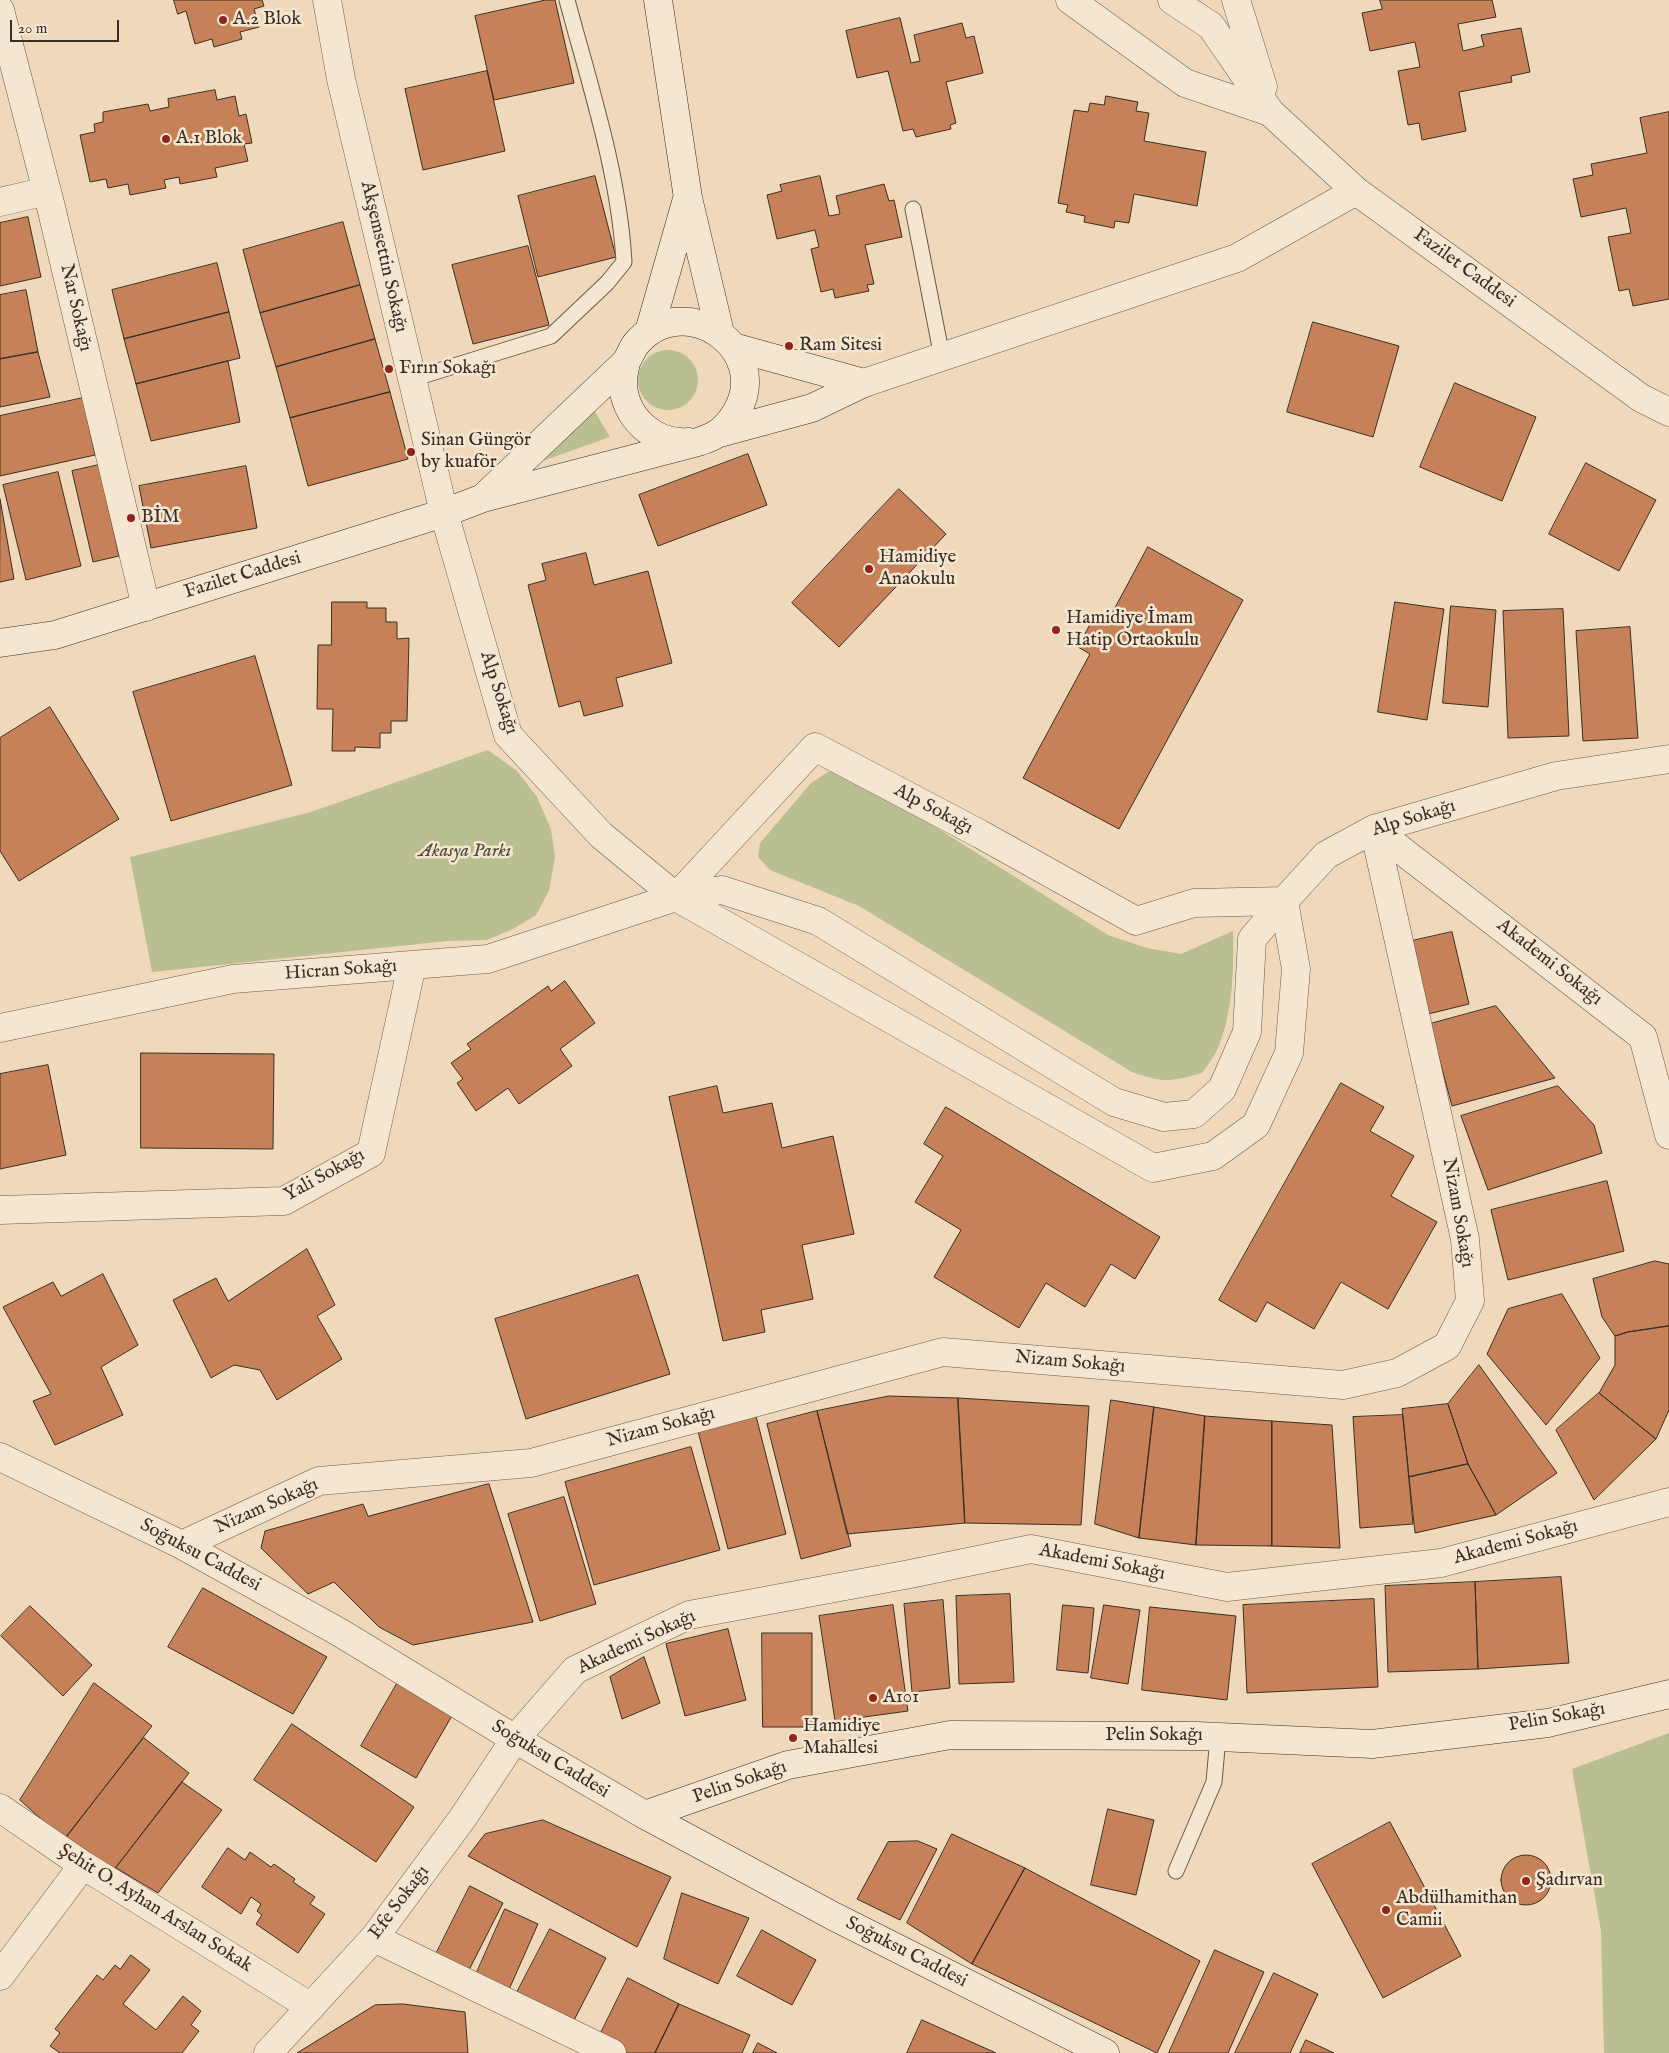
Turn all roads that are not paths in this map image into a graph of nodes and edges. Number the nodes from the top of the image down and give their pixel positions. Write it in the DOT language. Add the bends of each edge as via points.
graph roads {
  1 [pos="327,0"];
  2 [pos="567,0"];
  3 [pos="658,0"];
  4 [pos="1070,0"];
  5 [pos="1172,0"];
  6 [pos="1236,0"];
  7 [pos="0,10"];
  8 [pos="1270,112"];
  9 [pos="47,191"];
  10 [pos="1356,191"];
  11 [pos="688,198"];
  12 [pos="0,202"];
  13 [pos="913,209"];
  14 [pos="649,332"];
  15 [pos="727,340"];
  16 [pos="942,357"];
  17 [pos="626,362"];
  18 [pos="412,380"];
  19 [pos="864,383"];
  20 [pos="1669,412"];
  21 [pos="707,438"];
  22 [pos="483,498"];
  23 [pos="444,513"];
  24 [pos="146,607"];
  25 [pos="0,643"];
  26 [pos="1669,759"];
  27 [pos="1374,829"];
  28 [pos="676,896"];
  29 [pos="1284,901"];
  30 [pos="412,965"];
  31 [pos="0,1028"];
  32 [pos="1643,1037"];
  33 [pos="1669,1046"];
  34 [pos="1669,1135"];
  35 [pos="0,1210"];
  36 [pos="0,1458"];
  37 [pos="1669,1502"];
  38 [pos="182,1545"];
  39 [pos="1669,1694"];
  40 [pos="1218,1737"];
  41 [pos="515,1740"];
  42 [pos="0,1808"];
  43 [pos="645,1815"];
  44 [pos="83,1865"];
  45 [pos="1176,1871"];
  46 [pos="374,1938"];
  47 [pos="0,1976"];
  48 [pos="311,2007"];
  49 [pos="268,2053"];
  50 [pos="612,2053"];
  51 [pos="1105,2053"];
  1 -- 18 [label="street, Akşemsettin Sokağı" via="341,79"];
  2 -- 18 [label="lane" via="601,127 622,224 624,262 607,283 551,336"];
  3 -- 11 [label="street"];
  4 -- 8 [label="street" via="1185,83"];
  5 -- 8 [label="street" via="1212,26"];
  6 -- 8 [label="street"];
  7 -- 9 [label="street, Nar Sokağı"];
  8 -- 10 [label="street, Fazilet Caddesi"];
  9 -- 12 [label="street"];
  9 -- 24 [label="street, Nar Sokağı"];
  10 -- 16 [label="street, Fazilet Caddesi" via="1237,258"];
  10 -- 20 [label="street, Fazilet Caddesi" via="1641,398"];
  11 -- 14 [label="street"];
  11 -- 15 [label="street"];
  13 -- 16 [label="lane"];
  14 -- 15 [label="street" via="666,324 685,321 704,324"];
  14 -- 17 [label="street" via="635,346"];
  15 -- 19 [label="street"];
  15 -- 21 [label="street" via="742,365 745,384 741,404 731,421"];
  16 -- 19 [label="street, Fazilet Caddesi"];
  17 -- 21 [label="street" via="625,399 645,430 661,439 679,443"];
  17 -- 22 [label="street"];
  18 -- 23 [label="street, Akşemsettin Sokağı"];
  19 -- 21 [label="street, Fazilet Caddesi" via="812,408"];
  21 -- 22 [label="street, Fazilet Caddesi"];
  22 -- 23 [label="street, Fazilet Caddesi"];
  23 -- 24 [label="street, Fazilet Caddesi"];
  23 -- 28 [label="street, Alp Sokağı" via="508,735 601,835"];
  24 -- 25 [label="street, Fazilet Caddesi" via="55,635"];
  26 -- 27 [label="street, Alp Sokağı" via="1556,776"];
  27 -- 29 [label="street, Alp Sokağı" via="1326,855"];
  27 -- 32 [label="street, Akademi Sokağı"];
  27 -- 38 [label="street, Nizam Sokağı" via="1465,1239 1470,1301 1447,1346 1397,1372 1343,1385 942,1352 531,1463 318,1481"];
  28 -- 29 [label="street, Alp Sokağı" via="815,747 1136,921 1194,903"];
  28 -- 29 [label="street, Hicran Sokağı" via="722,890 818,921 1114,1102 1164,1117 1194,1114 1222,1089 1247,1032 1252,939"];
  28 -- 29 [label="street" via="1153,1168 1213,1156 1256,1125 1289,1053 1296,969"];
  28 -- 30 [label="street, Hicran Sokağı" via="488,959"];
  30 -- 31 [label="street, Hicran Sokağı" via="233,979"];
  30 -- 35 [label="street, Yali Sokağı" via="371,1153 284,1201"];
  32 -- 33 [label="street, Akademi Sokağı"];
  32 -- 34 [label="street"];
  36 -- 38 [label="street, Soğuksu Caddesi"];
  37 -- 41 [label="street, Akademi Sokağı" via="1440,1563 1227,1587 1031,1549 689,1615 575,1670"];
  38 -- 41 [label="street, Soğuksu Caddesi" via="339,1632"];
  39 -- 40 [label="street, Pelin Sokağı" via="1548,1723 1372,1744"];
  40 -- 43 [label="street, Pelin Sokağı" via="950,1735 788,1765"];
  40 -- 45 [label="lane" via="1214,1782"];
  41 -- 43 [label="street, Soğuksu Caddesi"];
  41 -- 46 [label="street, Efe Sokağı" via="462,1820"];
  42 -- 44 [label="street, Şehit O. Ayhan Arslan Sokak"];
  43 -- 51 [label="street, Soğuksu Caddesi" via="833,1916"];
  44 -- 47 [label="street"];
  44 -- 48 [label="street, Şehit O. Ayhan Arslan Sokak"];
  46 -- 48 [label="street, Efe Sokağı"];
  46 -- 50 [label="street"];
  48 -- 49 [label="street, Efe Sokağı"];
}
